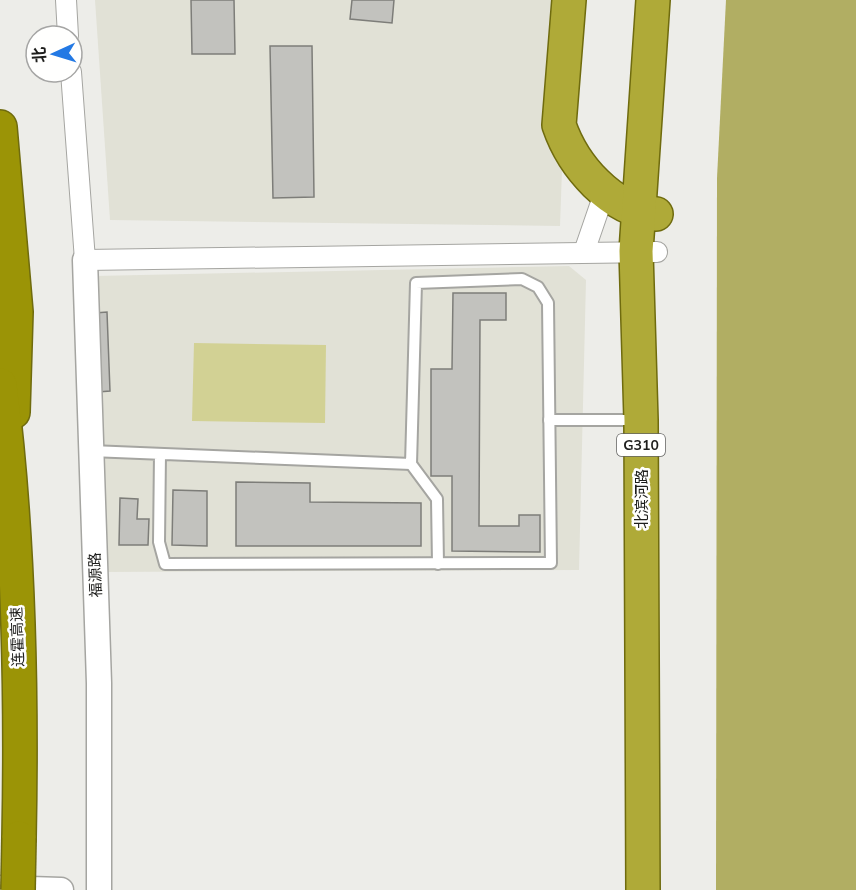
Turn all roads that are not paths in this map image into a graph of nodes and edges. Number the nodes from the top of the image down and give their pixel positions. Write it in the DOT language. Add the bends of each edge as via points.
graph roads {
  1 [pos="66,0"];
  2 [pos="569,0"];
  3 [pos="653,0"];
  4 [pos="674,0"];
  5 [pos="67,24"];
  6 [pos="72,84"];
  7 [pos="0,127"];
  8 [pos="605,190"];
  9 [pos="648,213"];
  10 [pos="647,251"];
  11 [pos="584,252"];
  12 [pos="85,260"];
  13 [pos="0,385"];
  14 [pos="549,420"];
  15 [pos="641,420"];
  16 [pos="91,451"];
  17 [pos="160,454"];
  18 [pos="411,465"];
  19 [pos="12,477"];
  20 [pos="438,564"];
  21 [pos="0,888"];
  22 [pos="18,890"];
  23 [pos="61,890"];
  24 [pos="99,890"];
  25 [pos="643,890"];
  26 [pos="663,890"];
  1 -- 5 [label="street"];
  2 -- 8 [label="highway" via="559,125 576,162"];
  3 -- 9 [label="highway, 北滨河路 / G310"];
  4 -- 9 [label="highway, 北滨河路 / G310"];
  6 -- 12 [label="street"];
  7 -- 19 [label="highway" via="16,312"];
  8 -- 9 [label="highway"];
  8 -- 11 [label="street"];
  9 -- 10 [label="highway, 北滨河路 / G310"];
  10 -- 11 [label="street"];
  10 -- 15 [label="highway, 北滨河路 / G310"];
  10 -- 26 [label="highway, 北滨河路 / G310"];
  11 -- 12 [label="street"];
  12 -- 16 [label="street, 福源路"];
  13 -- 19 [label="highway, 连霍高速"];
  14 -- 15 [label="lane"];
  14 -- 18 [label="lane" via="550,312 538,287 522,279 416,283"];
  14 -- 20 [label="lane" via="550,564"];
  15 -- 25 [label="highway, 北滨河路 / G310"];
  16 -- 17 [label="lane"];
  16 -- 24 [label="street, 福源路" via="99,683"];
  17 -- 18 [label="lane"];
  17 -- 20 [label="lane" via="159,542 165,564"];
  18 -- 20 [label="lane" via="437,499"];
  19 -- 22 [label="highway, 连霍高速, bridge" via="21,748"];
  21 -- 23 [label="street"];
}
